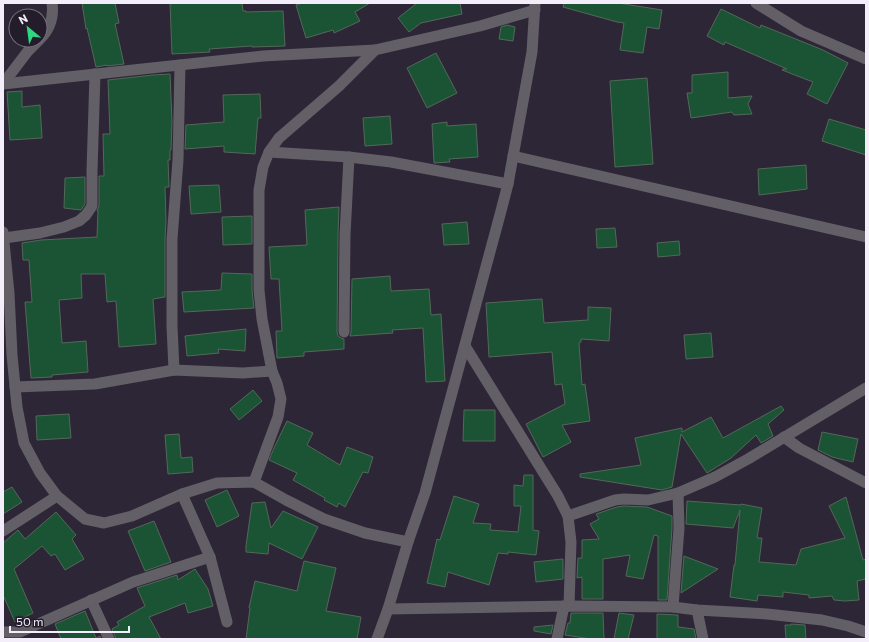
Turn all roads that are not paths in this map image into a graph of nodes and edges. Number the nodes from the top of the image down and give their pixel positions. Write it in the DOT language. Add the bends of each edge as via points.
graph roads {
  1 [pos="52,3"];
  2 [pos="756,3"];
  3 [pos="535,6"];
  4 [pos="48,28"];
  5 [pos="31,48"];
  6 [pos="376,50"];
  7 [pos="866,59"];
  8 [pos="180,65"];
  9 [pos="96,74"];
  10 [pos="3,84"];
  11 [pos="270,152"];
  12 [pos="513,156"];
  13 [pos="349,157"];
  14 [pos="508,184"];
  15 [pos="3,235"];
  16 [pos="866,237"];
  17 [pos="344,332"];
  18 [pos="465,346"];
  19 [pos="174,370"];
  20 [pos="272,371"];
  21 [pos="15,387"];
  22 [pos="866,388"];
  23 [pos="784,436"];
  24 [pos="254,482"];
  25 [pos="866,483"];
  26 [pos="678,493"];
  27 [pos="182,494"];
  28 [pos="57,496"];
  29 [pos="568,516"];
  30 [pos="3,531"];
  31 [pos="408,542"];
  32 [pos="210,557"];
  33 [pos="91,600"];
  34 [pos="567,606"];
  35 [pos="673,607"];
  36 [pos="388,609"];
  37 [pos="697,610"];
  38 [pos="226,622"];
  39 [pos="3,632"];
  40 [pos="866,632"];
  41 [pos="110,639"];
  42 [pos="377,639"];
  43 [pos="557,639"];
  44 [pos="703,639"];
  1 -- 4 [label="street" via="51,23"];
  2 -- 7 [label="street" via="801,31"];
  3 -- 6 [label="street" via="480,26"];
  3 -- 12 [label="street" via="532,52"];
  5 -- 10 [label="street"];
  6 -- 8 [label="street" via="263,56"];
  6 -- 11 [label="street" via="280,138"];
  8 -- 9 [label="street"];
  8 -- 19 [label="street" via="178,160 172,239"];
  9 -- 10 [label="street"];
  9 -- 15 [label="street" via="92,206 86,215 64,227 40,233"];
  11 -- 13 [label="street"];
  11 -- 20 [label="street" via="263,168 259,190 259,290"];
  12 -- 14 [label="street"];
  12 -- 16 [label="street"];
  13 -- 14 [label="street" via="391,162"];
  13 -- 17 [label="street"];
  14 -- 18 [label="street"];
  15 -- 21 [label="street" via="10,293"];
  18 -- 29 [label="street"];
  18 -- 31 [label="street" via="425,493"];
  19 -- 20 [label="street" via="243,374"];
  19 -- 21 [label="street" via="95,384"];
  20 -- 24 [label="street" via="281,399 278,417"];
  21 -- 28 [label="street" via="24,443 40,473"];
  22 -- 23 [label="street"];
  23 -- 25 [label="street" via="799,448"];
  23 -- 26 [label="street" via="715,477"];
  24 -- 27 [label="street" via="217,484"];
  24 -- 31 [label="street" via="324,519 365,533"];
  26 -- 29 [label="street" via="648,500 615,500"];
  26 -- 35 [label="street" via="679,528"];
  27 -- 28 [label="street" via="132,516 104,523 85,519"];
  27 -- 32 [label="street"];
  28 -- 30 [label="street"];
  29 -- 34 [label="street" via="571,542"];
  31 -- 36 [label="street"];
  32 -- 33 [label="street" via="133,582"];
  32 -- 38 [label="street"];
  33 -- 39 [label="street" via="25,630"];
  33 -- 41 [label="street"];
  34 -- 35 [label="street"];
  34 -- 36 [label="street"];
  34 -- 43 [label="street"];
  35 -- 37 [label="street"];
  36 -- 42 [label="street"];
  37 -- 40 [label="street" via="822,620"];
  37 -- 44 [label="street"];
}
